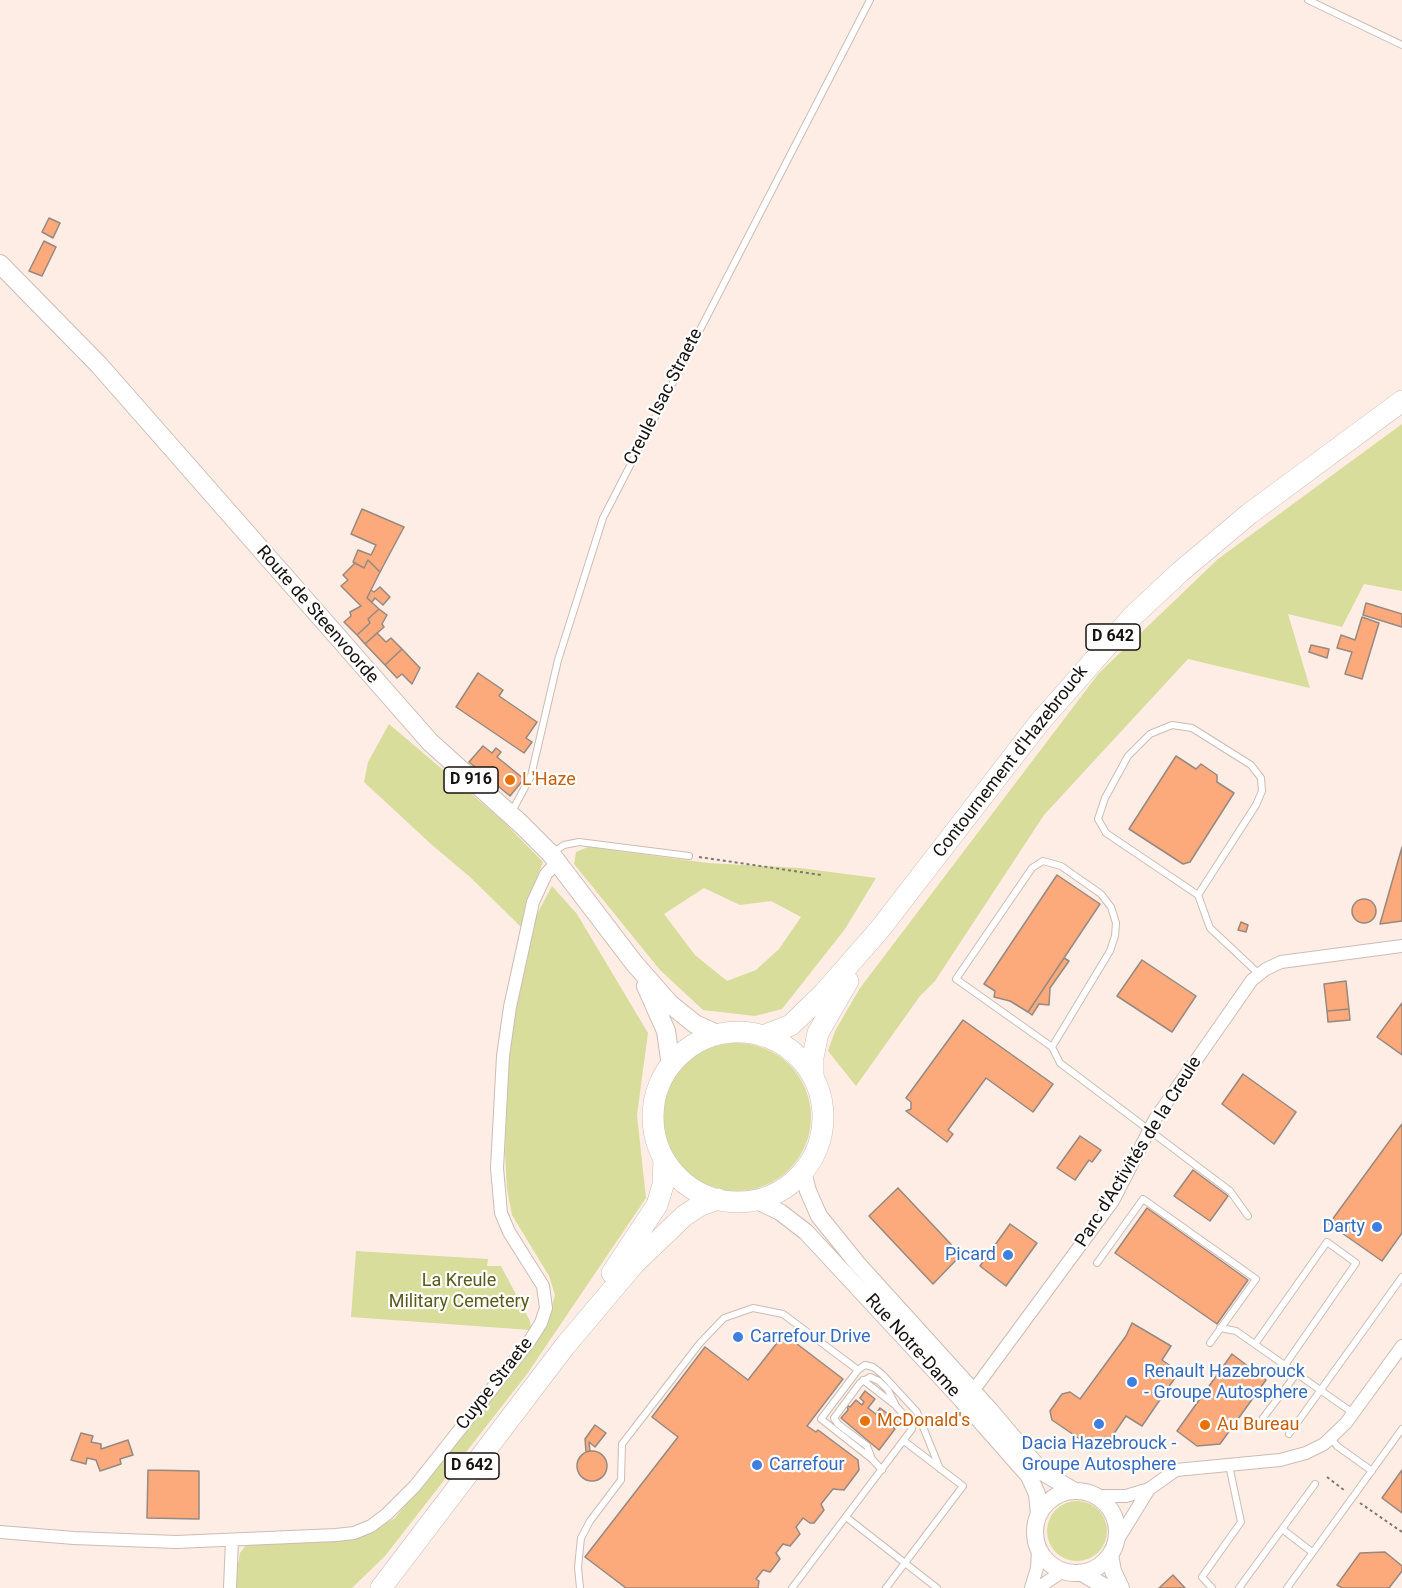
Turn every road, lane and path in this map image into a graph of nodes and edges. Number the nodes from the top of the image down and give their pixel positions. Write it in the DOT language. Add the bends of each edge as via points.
graph roads {
  1 [pos="870,0"];
  2 [pos="1308,0"];
  3 [pos="1402,45"];
  4 [pos="0,264"];
  5 [pos="1402,401"];
  6 [pos="510,814"];
  7 [pos="689,856"];
  8 [pos="554,858"];
  9 [pos="821,875"];
  10 [pos="1198,895"];
  11 [pos="880,929"];
  12 [pos="1402,946"];
  13 [pos="634,963"];
  14 [pos="1259,974"];
  15 [pos="719,1035"];
  16 [pos="763,1036"];
  17 [pos="1052,1047"];
  18 [pos="671,1066"];
  19 [pos="813,1077"];
  20 [pos="1150,1128"];
  21 [pos="664,1159"];
  22 [pos="803,1172"];
  23 [pos="718,1199"];
  24 [pos="755,1200"];
  25 [pos="1248,1216"];
  26 [pos="1097,1263"];
  27 [pos="1402,1277"];
  28 [pos="1220,1328"];
  29 [pos="1210,1343"];
  30 [pos="1255,1344"];
  31 [pos="565,1346"];
  32 [pos="1402,1346"];
  33 [pos="1284,1365"];
  34 [pos="858,1370"];
  35 [pos="1297,1373"];
  36 [pos="1321,1390"];
  37 [pos="973,1391"];
  38 [pos="1353,1413"];
  39 [pos="1263,1418"];
  40 [pos="1402,1429"];
  41 [pos="1289,1434"];
  42 [pos="1331,1438"];
  43 [pos="904,1441"];
  44 [pos="872,1459"];
  45 [pos="1229,1464"];
  46 [pos="940,1469"];
  47 [pos="882,1470"];
  48 [pos="1372,1471"];
  49 [pos="1327,1477"];
  50 [pos="1315,1484"];
  51 [pos="1149,1489"];
  52 [pos="1073,1490"];
  53 [pos="1098,1496"];
  54 [pos="1353,1497"];
  55 [pos="1039,1514"];
  56 [pos="846,1517"];
  57 [pos="1282,1529"];
  58 [pos="0,1532"];
  59 [pos="1402,1532"];
  60 [pos="232,1540"];
  61 [pos="1114,1548"];
  62 [pos="1038,1549"];
  63 [pos="1312,1552"];
  64 [pos="905,1563"];
  65 [pos="1063,1571"];
  66 [pos="1082,1573"];
  67 [pos="230,1588"];
  68 [pos="381,1588"];
  69 [pos="580,1588"];
  70 [pos="792,1588"];
  71 [pos="886,1588"];
  72 [pos="937,1588"];
  73 [pos="1031,1588"];
  74 [pos="1038,1588"];
  75 [pos="1107,1588"];
  76 [pos="1121,1588"];
  77 [pos="1212,1588"];
  78 [pos="1239,1588"];
  79 [pos="1288,1588"];
  1 -- 6 [label="lane, Creule Isac Straete" via="603,518 558,660 531,777"];
  2 -- 3 [label="lane"];
  4 -- 6 [label="main road, Route de Steenvoorde / D 916" via="99,365 429,742"];
  5 -- 11 [label="highway, Contournement d'Hazebrouck / D 642" via="1249,514 1120,629 1039,723"];
  6 -- 8 [label="main road, Route de Steenvoorde / D 916"];
  7 -- 8 [label="lane" via="579,842 564,845"];
  7 -- 9 [label="path"];
  8 -- 13 [label="main road, Route de Steenvoorde / D 916"];
  8 -- 60 [label="street, Cuype Straete" via="534,902 510,1006 497,1168 504,1222 545,1292 546,1308 541,1323 425,1474 379,1520 344,1534"];
  10 -- 10 [label="lane" via="1106,833 1098,819 1128,756 1150,734 1172,725 1192,728 1251,765 1263,784 1256,805"];
  10 -- 14 [label="lane" via="1210,928"];
  11 -- 16 [label="highway, Contournement d'Hazebrouck / D 642" via="799,1019"];
  11 -- 19 [label="highway, Contournement d'Hazebrouck / D 642" via="821,1025 814,1048"];
  12 -- 14 [label="street" via="1290,960"];
  13 -- 15 [label="main road, Route de Steenvoorde" via="682,1015"];
  13 -- 18 [label="main road, Route de Steenvoorde" via="664,1023"];
  14 -- 20 [label="street, Parc d'Activités de la Creule"];
  15 -- 16 [label="highway" via="737,1032"];
  15 -- 18 [label="highway" via="696,1044"];
  16 -- 19 [label="highway" via="792,1052"];
  17 -- 17 [label="lane" via="956,980 1032,868 1043,861 1061,866 1101,894 1111,907 1116,924 1110,951"];
  17 -- 20 [label="lane" via="1060,1063"];
  18 -- 21 [label="highway" via="660,1086 654,1115 656,1138"];
  19 -- 22 [label="highway" via="822,1103 822,1130"];
  20 -- 25 [label="lane" via="1178,1154 1230,1191"];
  20 -- 37 [label="street, Parc d'Activités de la Creule" via="1113,1200"];
  21 -- 23 [label="highway" via="690,1187"];
  21 -- 31 [label="highway, D 642" via="662,1191 654,1210"];
  22 -- 24 [label="highway" via="778,1192"];
  22 -- 37 [label="main road, Rue Notre-Dame" via="815,1208 834,1235"];
  23 -- 24 [label="highway"];
  23 -- 31 [label="highway, D 642" via="692,1210 665,1232"];
  24 -- 55 [label="main road, Rue Notre-Dame" via="780,1212 806,1232 961,1399 1033,1482"];
  26 -- 28 [label="lane" via="1143,1199 1256,1278"];
  27 -- 36 [label="lane"];
  28 -- 29 [label="lane"];
  28 -- 30 [label="lane" via="1232,1329"];
  30 -- 33 [label="lane"];
  30 -- 33 [label="lane" via="1327,1242 1356,1263"];
  31 -- 68 [label="highway, D 642"];
  32 -- 38 [label="street"];
  33 -- 35 [label="lane"];
  34 -- 44 [label="lane" via="821,1419"];
  34 -- 46 [label="lane" via="865,1365 877,1369 917,1412"];
  34 -- 69 [label="lane" via="783,1314 753,1308 724,1318 622,1444 621,1480 581,1538"];
  35 -- 36 [label="lane"];
  35 -- 39 [label="lane"];
  36 -- 38 [label="lane"];
  36 -- 41 [label="lane"];
  37 -- 52 [label="main road, Rue Notre-Dame" via="1042,1472"];
  38 -- 42 [label="street"];
  40 -- 48 [label="lane"];
  42 -- 45 [label="street" via="1290,1458"];
  42 -- 48 [label="lane"];
  43 -- 44 [label="lane" via="912,1426 896,1406 863,1380 834,1418 867,1446"];
  43 -- 46 [label="lane"];
  43 -- 47 [label="lane"];
  44 -- 47 [label="lane"];
  45 -- 51 [label="street" via="1176,1470"];
  45 -- 77 [label="lane" via="1241,1522 1202,1577"];
  46 -- 64 [label="lane" via="963,1486"];
  47 -- 56 [label="lane"];
  48 -- 54 [label="lane"];
  49 -- 54 [label="path"];
  50 -- 57 [label="lane"];
  51 -- 53 [label="street" via="1126,1496"];
  51 -- 61 [label="street"];
  52 -- 53 [label="main road"];
  52 -- 55 [label="main road" via="1053,1498"];
  53 -- 61 [label="main road" via="1114,1516"];
  54 -- 59 [label="path"];
  54 -- 63 [label="lane"];
  55 -- 62 [label="main road" via="1035,1528"];
  56 -- 64 [label="lane"];
  56 -- 70 [label="lane"];
  57 -- 63 [label="lane"];
  57 -- 78 [label="lane"];
  58 -- 60 [label="street, Cuype Straete" via="136,1541"];
  60 -- 67 [label="street"];
  61 -- 66 [label="main road" via="1100,1566"];
  61 -- 76 [label="main road" via="1113,1571"];
  62 -- 65 [label="main road" via="1050,1564"];
  62 -- 73 [label="street"];
  63 -- 79 [label="lane"];
  64 -- 71 [label="lane"];
  64 -- 72 [label="lane"];
  65 -- 66 [label="main road"];
  65 -- 74 [label="street"];
  66 -- 75 [label="main road"];
}
